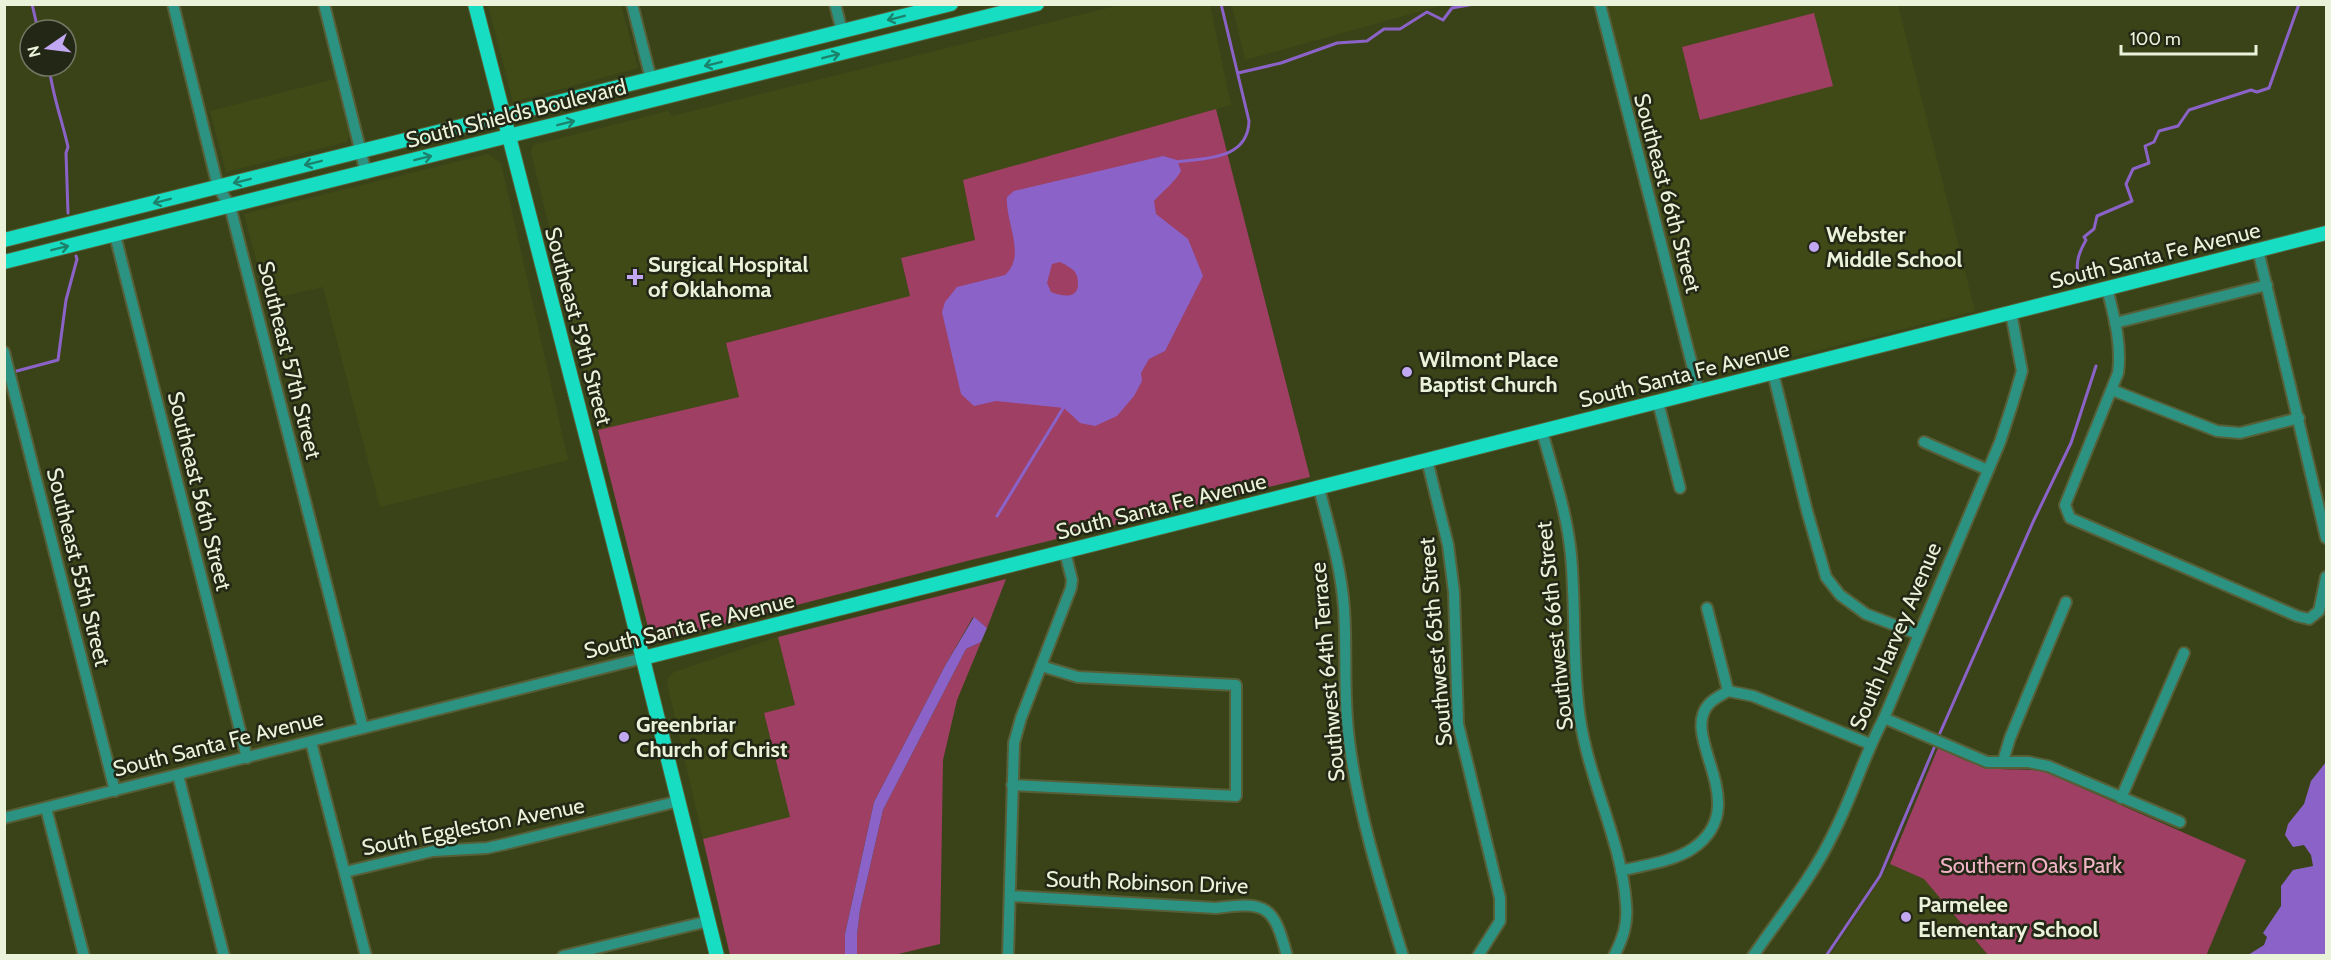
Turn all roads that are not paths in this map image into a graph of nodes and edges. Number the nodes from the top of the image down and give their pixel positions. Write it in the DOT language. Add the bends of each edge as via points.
graph roads {
  1 [pos="173,4"];
  2 [pos="324,4"];
  3 [pos="475,4"];
  4 [pos="632,4"];
  5 [pos="835,4"];
  6 [pos="951,4"];
  7 [pos="1037,4"];
  8 [pos="1600,4"];
  9 [pos="842,31"];
  10 [pos="770,50"];
  11 [pos="775,70"];
  12 [pos="651,79"];
  13 [pos="502,117"];
  14 [pos="509,137"];
  15 [pos="361,152"];
  16 [pos="366,172"];
  17 [pos="218,187"];
  18 [pos="230,206"];
  19 [pos="2326,233"];
  20 [pos="115,235"];
  21 [pos="4,240"];
  22 [pos="2258,250"];
  23 [pos="4,262"];
  24 [pos="2267,285"];
  25 [pos="2107,288"];
  26 [pos="2011,313"];
  27 [pos="2115,323"];
  28 [pos="4,352"];
  29 [pos="1773,373"];
  30 [pos="2112,390"];
  31 [pos="1699,392"];
  32 [pos="1658,402"];
  33 [pos="2299,418"];
  34 [pos="1542,431"];
  35 [pos="1924,442"];
  36 [pos="1427,460"];
  37 [pos="1988,470"];
  38 [pos="1319,488"];
  39 [pos="1680,488"];
  40 [pos="2326,538"];
  41 [pos="1065,552"];
  42 [pos="2326,577"];
  43 [pos="2066,602"];
  44 [pos="1707,608"];
  45 [pos="1918,634"];
  46 [pos="2184,653"];
  47 [pos="643,658"];
  48 [pos="1041,666"];
  49 [pos="1728,691"];
  50 [pos="1884,718"];
  51 [pos="363,728"];
  52 [pos="311,742"];
  53 [pos="1870,744"];
  54 [pos="247,758"];
  55 [pos="2002,761"];
  56 [pos="178,775"];
  57 [pos="1012,785"];
  58 [pos="115,791"];
  59 [pos="2121,798"];
  60 [pos="679,801"];
  61 [pos="46,808"];
  62 [pos="4,818"];
  63 [pos="2180,822"];
  64 [pos="1621,871"];
  65 [pos="345,872"];
  66 [pos="1010,896"];
  67 [pos="709,921"];
  68 [pos="84,956"];
  69 [pos="224,956"];
  70 [pos="366,956"];
  71 [pos="563,956"];
  72 [pos="717,956"];
  73 [pos="1008,956"];
  74 [pos="1287,956"];
  75 [pos="1403,956"];
  76 [pos="1478,956"];
  77 [pos="1614,956"];
  78 [pos="1753,956"];
  1 -- 17 [label="street, Southeast 57th Street"];
  2 -- 15 [label="street"];
  3 -- 13 [label="main road, Southeast 59th Street"];
  4 -- 12 [label="street"];
  5 -- 9 [label="street"];
  6 -- 9 [label="main road, South Shields Boulevard, one-way"];
  11 -- 7 [label="main road, South Shields Boulevard, one-way"];
  8 -- 31 [label="street, Southeast 66th Street"];
  9 -- 10 [label="main road, South Shields Boulevard"];
  10 -- 11 [label="main road"];
  10 -- 12 [label="main road, South Shields Boulevard, one-way"];
  14 -- 11 [label="main road, South Shields Boulevard, one-way"];
  12 -- 13 [label="main road, South Shields Boulevard"];
  13 -- 14 [label="main road, Southeast 59th Street"];
  13 -- 15 [label="main road, South Shields Boulevard"];
  16 -- 14 [label="main road, South Shields Boulevard, one-way"];
  14 -- 47 [label="main road, Southeast 59th Street"];
  15 -- 16 [label="street"];
  15 -- 17 [label="main road, South Shields Boulevard, one-way"];
  16 -- 18 [label="main road, South Shields Boulevard"];
  17 -- 18 [label="street, Southeast 57th Street"];
  17 -- 21 [label="main road, South Shields Boulevard, one-way"];
  18 -- 20 [label="main road, South Shields Boulevard"];
  18 -- 51 [label="street, Southeast 57th Street"];
  19 -- 22 [label="main road, South Santa Fe Avenue"];
  23 -- 20 [label="main road, South Shields Boulevard, one-way"];
  20 -- 54 [label="street, Southeast 56th Street"];
  22 -- 24 [label="street"];
  22 -- 25 [label="main road, South Santa Fe Avenue"];
  24 -- 27 [label="street"];
  24 -- 33 [label="street"];
  25 -- 26 [label="main road, South Santa Fe Avenue"];
  25 -- 27 [label="street"];
  26 -- 29 [label="main road, South Santa Fe Avenue"];
  26 -- 37 [label="street, South Harvey Avenue" via="2022,371"];
  27 -- 30 [label="street" via="2120,359"];
  28 -- 58 [label="street, Southeast 55th Street"];
  29 -- 31 [label="main road, South Santa Fe Avenue"];
  29 -- 45 [label="street" via="1826,577 1840,596 1866,614"];
  30 -- 33 [label="street" via="2217,431 2240,433"];
  30 -- 42 [label="street" via="2065,505 2070,518 2303,618 2309,619 2319,610"];
  31 -- 32 [label="main road, South Santa Fe Avenue"];
  32 -- 34 [label="main road, South Santa Fe Avenue"];
  32 -- 39 [label="street"];
  33 -- 40 [label="street"];
  34 -- 36 [label="main road, South Santa Fe Avenue"];
  34 -- 64 [label="street, Southwest 66th Street" via="1571,555 1580,720"];
  35 -- 37 [label="street"];
  36 -- 38 [label="main road, South Santa Fe Avenue"];
  36 -- 76 [label="street, Southwest 65th Street" via="1448,545 1454,592 1458,724 1500,898 1500,921"];
  37 -- 45 [label="street, South Harvey Avenue"];
  38 -- 41 [label="main road, South Santa Fe Avenue"];
  38 -- 75 [label="street, Southwest 64th Terrace" via="1340,571 1344,692 1360,804"];
  41 -- 47 [label="main road, South Santa Fe Avenue"];
  41 -- 48 [label="street" via="1071,588"];
  43 -- 55 [label="street"];
  44 -- 49 [label="street"];
  45 -- 50 [label="street, South Harvey Avenue"];
  46 -- 59 [label="street"];
  47 -- 51 [label="street, South Santa Fe Avenue"];
  47 -- 60 [label="main road, Southeast 59th Street"];
  48 -- 57 [label="street" via="1017,730"];
  48 -- 57 [label="street" via="1078,677 1236,685 1236,796"];
  49 -- 53 [label="street" via="1753,696"];
  49 -- 64 [label="street" via="1708,704 1702,719 1701,731 1718,791 1719,809 1713,825 1691,849"];
  50 -- 53 [label="street, South Harvey Avenue"];
  50 -- 55 [label="street" via="1987,762"];
  51 -- 52 [label="street, South Santa Fe Avenue"];
  52 -- 54 [label="street, South Santa Fe Avenue"];
  52 -- 65 [label="street"];
  53 -- 78 [label="street, South Harvey Avenue" via="1834,833 1808,879"];
  54 -- 56 [label="street, South Santa Fe Avenue"];
  55 -- 59 [label="street" via="2048,766"];
  56 -- 58 [label="street, South Santa Fe Avenue"];
  56 -- 69 [label="street"];
  57 -- 66 [label="street"];
  58 -- 61 [label="street, South Santa Fe Avenue"];
  59 -- 63 [label="street"];
  60 -- 65 [label="street, South Eggleston Avenue" via="514,843 433,851"];
  60 -- 67 [label="main road, Southeast 59th Street"];
  61 -- 62 [label="street, South Santa Fe Avenue"];
  61 -- 68 [label="street"];
  64 -- 77 [label="street, Southwest 66th Street" via="1627,923"];
  65 -- 70 [label="street"];
  66 -- 73 [label="street"];
  66 -- 74 [label="street, South Robinson Drive" via="1195,908 1258,905 1274,917"];
  67 -- 71 [label="street"];
  67 -- 72 [label="main road, Southeast 59th Street"];
}
